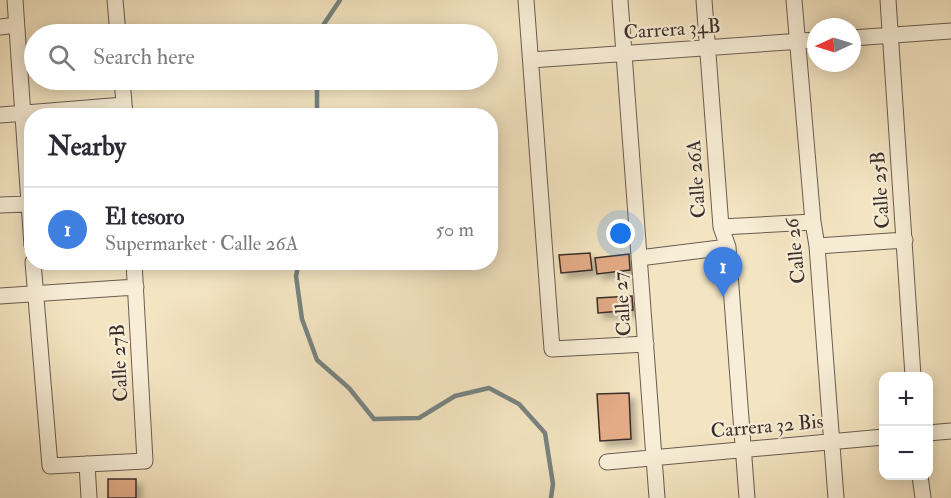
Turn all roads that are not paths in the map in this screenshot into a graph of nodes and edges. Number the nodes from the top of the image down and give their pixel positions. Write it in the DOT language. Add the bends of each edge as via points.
graph roads {
  1 [pos="15,0"];
  2 [pos="115,0"];
  3 [pos="526,0"];
  4 [pos="620,0"];
  5 [pos="704,0"];
  6 [pos="794,0"];
  7 [pos="888,0"];
  8 [pos="117,24"];
  9 [pos="16,26"];
  10 [pos="0,27"];
  11 [pos="951,31"];
  12 [pos="890,36"];
  13 [pos="861,38"];
  14 [pos="807,41"];
  15 [pos="796,42"];
  16 [pos="709,48"];
  17 [pos="624,54"];
  18 [pos="531,60"];
  19 [pos="123,90"];
  20 [pos="124,108"];
  21 [pos="23,113"];
  22 [pos="0,115"];
  23 [pos="24,131"];
  24 [pos="24,204"];
  25 [pos="0,205"];
  26 [pos="813,222"];
  27 [pos="721,227"];
  28 [pos="905,240"];
  29 [pos="817,246"];
  30 [pos="728,247"];
  31 [pos="639,258"];
  32 [pos="34,270"];
  33 [pos="135,270"];
  34 [pos="136,287"];
  35 [pos="35,294"];
  36 [pos="0,296"];
  37 [pos="646,344"];
  38 [pos="913,372"];
  39 [pos="951,431"];
  40 [pos="933,433"];
  41 [pos="879,437"];
  42 [pos="832,442"];
  43 [pos="743,449"];
  44 [pos="654,457"];
  45 [pos="607,462"];
  46 [pos="87,464"];
  47 [pos="920,480"];
  48 [pos="90,498"];
  49 [pos="657,498"];
  50 [pos="747,498"];
  51 [pos="837,498"];
  52 [pos="922,498"];
  1 -- 9 [label="street"];
  2 -- 8 [label="street"];
  3 -- 18 [label="street"];
  4 -- 17 [label="street, Calle 27"];
  5 -- 16 [label="street, Calle 26A"];
  6 -- 15 [label="street, Calle 26"];
  7 -- 12 [label="street, Calle 25B"];
  9 -- 10 [label="street"];
  9 -- 21 [label="street"];
  11 -- 12 [label="street"];
  12 -- 13 [label="street"];
  12 -- 28 [label="street, Calle 25B"];
  14 -- 15 [label="street, Carrera 34B"];
  15 -- 16 [label="street, Carrera 34B"];
  15 -- 26 [label="street, Calle 26"];
  16 -- 17 [label="street, Carrera 34B"];
  16 -- 27 [label="street, Calle 26A"];
  17 -- 18 [label="street, Carrera 34B"];
  17 -- 31 [label="street, Calle 27"];
  18 -- 37 [label="street" via="552,349"];
  19 -- 20 [label="street"];
  21 -- 22 [label="street"];
  21 -- 23 [label="street"];
  24 -- 25 [label="street"];
  26 -- 27 [label="street"];
  26 -- 29 [label="street, Calle 26"];
  27 -- 30 [label="street, Calle 26A"];
  28 -- 29 [label="street"];
  28 -- 38 [label="street, Calle 25B"];
  29 -- 42 [label="street, Calle 26"];
  30 -- 31 [label="street"];
  30 -- 43 [label="street, Calle 26A"];
  31 -- 37 [label="street, Calle 27"];
  32 -- 35 [label="street"];
  33 -- 34 [label="street, Calle 27B"];
  34 -- 35 [label="street"];
  34 -- 46 [label="street, Calle 27B" via="145,460"];
  35 -- 36 [label="street"];
  35 -- 46 [label="street" via="50,466"];
  37 -- 44 [label="street, Calle 27"];
  39 -- 40 [label="street"];
  41 -- 42 [label="street, Carrera 32 Bis"];
  42 -- 43 [label="street, Carrera 32 Bis"];
  42 -- 51 [label="street, Calle 26"];
  43 -- 44 [label="street, Carrera 32 Bis"];
  43 -- 50 [label="street, Calle 26A"];
  44 -- 45 [label="street, Carrera 32 Bis"];
  44 -- 49 [label="street, Calle 27"];
  46 -- 48 [label="street"];
  47 -- 52 [label="street"];
}
